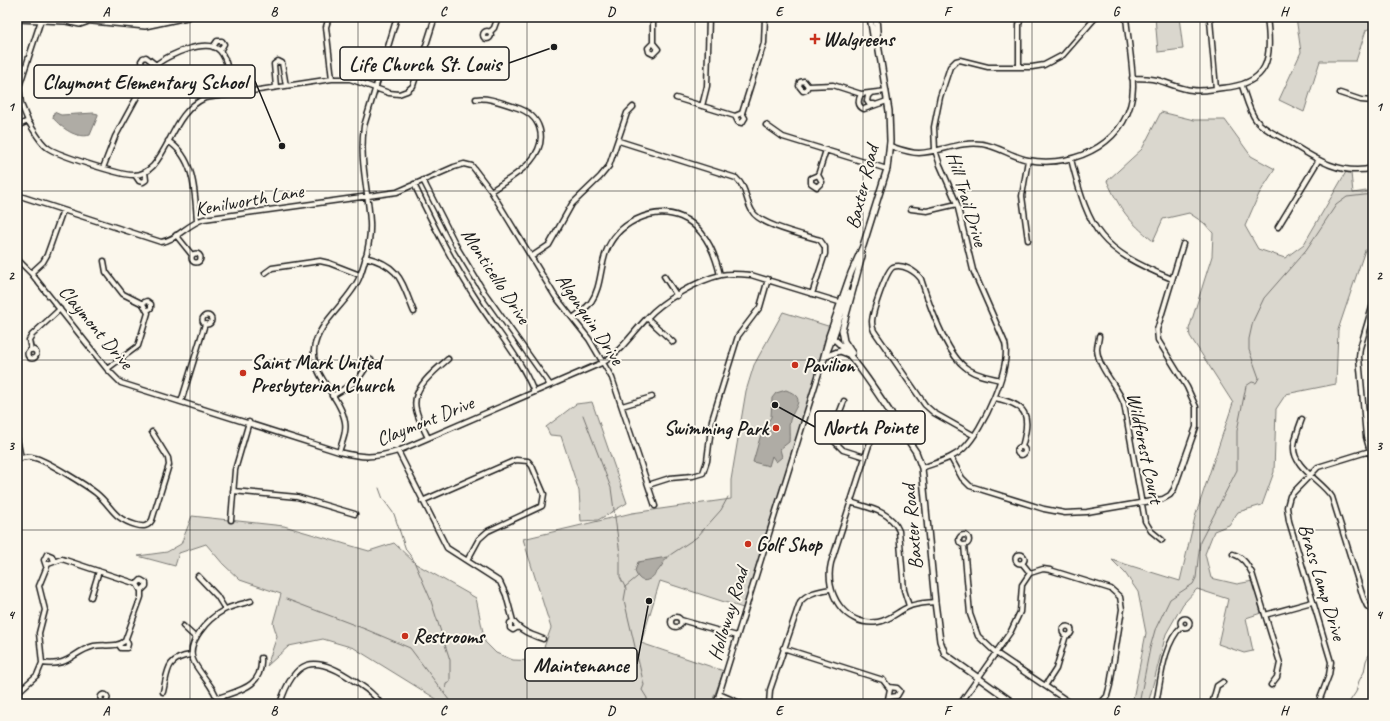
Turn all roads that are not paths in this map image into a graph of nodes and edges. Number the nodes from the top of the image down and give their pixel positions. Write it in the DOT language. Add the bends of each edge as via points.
graph roads {
  1 [pos="130,17"];
  2 [pos="174,17"];
  3 [pos="187,17"];
  4 [pos="328,17"];
  5 [pos="397,17"];
  6 [pos="435,17"];
  7 [pos="498,17"];
  8 [pos="653,17"];
  9 [pos="709,17"];
  10 [pos="765,17"];
  11 [pos="870,17"];
  12 [pos="876,17"];
  13 [pos="1021,17"];
  14 [pos="1096,17"];
  15 [pos="1126,17"];
  16 [pos="1267,17"];
  17 [pos="17,18"];
  18 [pos="40,20"];
  19 [pos="1210,20"];
  20 [pos="130,24"];
  21 [pos="140,24"];
  22 [pos="490,32"];
  23 [pos="653,43"];
  24 [pos="878,44"];
  25 [pos="213,47"];
  26 [pos="220,51"];
  27 [pos="156,65"];
  28 [pos="1019,67"];
  29 [pos="150,71"];
  30 [pos="1132,78"];
  31 [pos="332,79"];
  32 [pos="286,86"];
  33 [pos="808,86"];
  34 [pos="1242,86"];
  35 [pos="276,87"];
  36 [pos="375,87"];
  37 [pos="1216,89"];
  38 [pos="886,91"];
  39 [pos="230,93"];
  40 [pos="1340,93"];
  41 [pos="861,94"];
  42 [pos="870,94"];
  43 [pos="676,98"];
  44 [pos="476,99"];
  45 [pos="887,101"];
  46 [pos="1373,101"];
  47 [pos="874,104"];
  48 [pos="702,106"];
  49 [pos="633,107"];
  50 [pos="742,113"];
  51 [pos="735,116"];
  52 [pos="28,121"];
  53 [pos="766,125"];
  54 [pos="17,126"];
  55 [pos="619,140"];
  56 [pos="168,141"];
  57 [pos="890,146"];
  58 [pos="826,150"];
  59 [pos="935,150"];
  60 [pos="1071,159"];
  61 [pos="1028,160"];
  62 [pos="1318,161"];
  63 [pos="468,165"];
  64 [pos="103,168"];
  65 [pos="1373,168"];
  66 [pos="887,169"];
  67 [pos="145,172"];
  68 [pos="135,175"];
  69 [pos="818,175"];
  70 [pos="423,180"];
  71 [pos="414,184"];
  72 [pos="491,191"];
  73 [pos="17,195"];
  74 [pos="367,197"];
  75 [pos="957,204"];
  76 [pos="63,210"];
  77 [pos="911,210"];
  78 [pos="197,221"];
  79 [pos="1278,227"];
  80 [pos="176,235"];
  81 [pos="1028,240"];
  82 [pos="1183,244"];
  83 [pos="863,246"];
  84 [pos="192,255"];
  85 [pos="366,257"];
  86 [pos="531,257"];
  87 [pos="17,258"];
  88 [pos="104,261"];
  89 [pos="31,273"];
  90 [pos="265,273"];
  91 [pos="360,275"];
  92 [pos="664,276"];
  93 [pos="720,276"];
  94 [pos="1172,279"];
  95 [pos="768,280"];
  96 [pos="812,294"];
  97 [pos="677,296"];
  98 [pos="842,304"];
  99 [pos="1373,304"];
  100 [pos="60,309"];
  101 [pos="414,312"];
  102 [pos="573,318"];
  103 [pos="647,318"];
  104 [pos="1368,320"];
  105 [pos="1373,322"];
  106 [pos="206,324"];
  107 [pos="1099,336"];
  108 [pos="831,337"];
  109 [pos="673,342"];
  110 [pos="31,350"];
  111 [pos="850,355"];
  112 [pos="827,356"];
  113 [pos="448,358"];
  114 [pos="371,360"];
  115 [pos="604,362"];
  116 [pos="107,369"];
  117 [pos="820,373"];
  118 [pos="864,377"];
  119 [pos="1000,380"];
  120 [pos="550,385"];
  121 [pos="534,392"];
  122 [pos="332,396"];
  123 [pos="652,397"];
  124 [pos="995,398"];
  125 [pos="844,401"];
  126 [pos="182,402"];
  127 [pos="622,406"];
  128 [pos="1302,419"];
  129 [pos="894,421"];
  130 [pos="249,422"];
  131 [pos="152,432"];
  132 [pos="973,435"];
  133 [pos="428,438"];
  134 [pos="17,439"];
  135 [pos="1022,447"];
  136 [pos="1371,450"];
  137 [pos="398,451"];
  138 [pos="339,452"];
  139 [pos="865,457"];
  140 [pos="951,458"];
  141 [pos="19,459"];
  142 [pos="1373,462"];
  143 [pos="922,468"];
  144 [pos="1311,474"];
  145 [pos="648,485"];
  146 [pos="233,491"];
  147 [pos="422,501"];
  148 [pos="850,502"];
  149 [pos="1142,503"];
  150 [pos="655,506"];
  151 [pos="355,514"];
  152 [pos="231,520"];
  153 [pos="1162,540"];
  154 [pos="964,545"];
  155 [pos="1233,554"];
  156 [pos="54,561"];
  157 [pos="467,561"];
  158 [pos="1022,563"];
  159 [pos="46,566"];
  160 [pos="99,571"];
  161 [pos="1030,573"];
  162 [pos="198,576"];
  163 [pos="830,589"];
  164 [pos="91,597"];
  165 [pos="251,602"];
  166 [pos="935,602"];
  167 [pos="1312,602"];
  168 [pos="909,606"];
  169 [pos="225,609"];
  170 [pos="1373,611"];
  171 [pos="1265,615"];
  172 [pos="680,620"];
  173 [pos="183,626"];
  174 [pos="1182,626"];
  175 [pos="1066,635"];
  176 [pos="736,636"];
  177 [pos="196,638"];
  178 [pos="126,639"];
  179 [pos="543,639"];
  180 [pos="119,645"];
  181 [pos="783,648"];
  182 [pos="996,653"];
  183 [pos="191,655"];
  184 [pos="262,658"];
  185 [pos="42,663"];
  186 [pos="978,679"];
  187 [pos="1223,682"];
  188 [pos="1271,685"];
  189 [pos="1045,686"];
  190 [pos="889,688"];
  191 [pos="163,692"];
  192 [pos="17,693"];
  193 [pos="719,694"];
  194 [pos="890,697"];
  195 [pos="218,698"];
  196 [pos="17,699"];
  197 [pos="21,704"];
  198 [pos="219,704"];
  199 [pos="280,704"];
  200 [pos="381,704"];
  201 [pos="716,704"];
  202 [pos="742,704"];
  203 [pos="769,704"];
  204 [pos="887,704"];
  205 [pos="960,704"];
  206 [pos="1015,704"];
  207 [pos="1072,704"];
  208 [pos="1100,704"];
  209 [pos="1156,704"];
  210 [pos="1212,704"];
  211 [pos="1318,704"];
  1 -- 20 [label="street"];
  2 -- 21 [label="main road"];
  3 -- 21 [label="main road" via="162,24"];
  4 -- 31 [label="street" via="326,27"];
  5 -- 36 [label="street"];
  6 -- 36 [label="street" via="413,86 399,94"];
  7 -- 22 [label="street"];
  8 -- 23 [label="street"];
  9 -- 48 [label="street" via="707,86"];
  10 -- 50 [label="street" via="764,43"];
  11 -- 24 [label="main road, Baxter Road" via="874,41"];
  12 -- 24 [label="main road, Baxter Road"];
  13 -- 28 [label="street"];
  14 -- 28 [label="street, Hill Trail Drive" via="1056,60 1044,65"];
  15 -- 30 [label="street"];
  16 -- 34 [label="street" via="1267,60 1261,72"];
  17 -- 18 [label="main road"];
  18 -- 20 [label="main road" via="80,24"];
  18 -- 52 [label="street" via="19,87 21,104"];
  19 -- 37 [label="street"];
  20 -- 21 [label="main road"];
  24 -- 38 [label="main road, Baxter Road"];
  25 -- 26 [label="street"];
  25 -- 26 [label="street" via="217,41 222,40 224,44"];
  25 -- 27 [label="street" via="201,46 180,52"];
  26 -- 39 [label="street" via="226,64"];
  27 -- 29 [label="street"];
  27 -- 29 [label="street" via="149,58 142,59 141,64"];
  28 -- 59 [label="street, Hill Trail Drive" via="988,67 960,60 952,64 936,110"];
  29 -- 64 [label="street" via="115,137"];
  30 -- 37 [label="street" via="1156,80 1190,90"];
  30 -- 60 [label="street" via="1129,108 1118,130 1099,147"];
  31 -- 32 [label="street"];
  31 -- 36 [label="street" via="346,78"];
  32 -- 35 [label="street"];
  32 -- 35 [label="street" via="283,64 278,61 274,64"];
  33 -- 41 [label="street" via="833,85"];
  34 -- 37 [label="street"];
  34 -- 62 [label="street" via="1253,116 1260,124"];
  35 -- 39 [label="street"];
  36 -- 74 [label="street" via="361,143"];
  38 -- 42 [label="street"];
  38 -- 45 [label="main road, Baxter Road"];
  39 -- 56 [label="street" via="205,98 191,106 180,119"];
  40 -- 46 [label="street"];
  41 -- 42 [label="street"];
  41 -- 47 [label="street" via="861,108 866,109"];
  42 -- 47 [label="street" via="867,101"];
  43 -- 48 [label="street"];
  44 -- 72 [label="street" via="485,98 526,111 536,120 541,130 538,147 531,161"];
  45 -- 47 [label="street"];
  45 -- 57 [label="main road, Baxter Road"];
  48 -- 51 [label="street"];
  49 -- 55 [label="street" via="627,113"];
  50 -- 51 [label="street"];
  50 -- 51 [label="street" via="745,118 742,123 738,122"];
  52 -- 54 [label="street"];
  52 -- 64 [label="street" via="49,149"];
  53 -- 58 [label="street" via="783,137"];
  55 -- 86 [label="street" via="607,170 572,204 549,245"];
  55 -- 96 [label="street" via="736,178 745,188 750,208 759,219 820,240 825,247 825,254"];
  56 -- 67 [label="street" via="156,163"];
  56 -- 78 [label="street" via="182,153 188,165 193,182"];
  57 -- 59 [label="street" via="920,153"];
  57 -- 66 [label="main road, Baxter Road"];
  58 -- 66 [label="street"];
  58 -- 69 [label="street"];
  59 -- 61 [label="street" via="973,143 983,144"];
  59 -- 75 [label="street, Hill Trail Drive"];
  60 -- 61 [label="street" via="1051,162"];
  60 -- 94 [label="street" via="1085,211 1099,234 1120,254"];
  61 -- 81 [label="street" via="1022,196"];
  62 -- 65 [label="street" via="1352,170"];
  62 -- 79 [label="street"];
  63 -- 70 [label="street, Kenilworth Lane" via="454,167"];
  63 -- 72 [label="street, Algonquin Drive" via="476,169"];
  64 -- 68 [label="street"];
  66 -- 83 [label="main road, Baxter Road"];
  67 -- 68 [label="street"];
  67 -- 68 [label="street" via="144,182 139,181"];
  70 -- 71 [label="street, Kenilworth Lane"];
  70 -- 120 [label="street, Monticello Drive" via="458,249 484,292"];
  71 -- 74 [label="street, Kenilworth Lane" via="397,192"];
  71 -- 121 [label="street, Monticello Drive" via="462,276 516,355"];
  72 -- 86 [label="street, Algonquin Drive"];
  73 -- 76 [label="street, Kenilworth Lane"];
  74 -- 78 [label="street, Kenilworth Lane"];
  74 -- 85 [label="street" via="370,223"];
  75 -- 77 [label="street" via="927,211"];
  75 -- 119 [label="street, Hill Trail Drive" via="972,270 1006,348"];
  76 -- 80 [label="street, Kenilworth Lane" via="156,241 170,240"];
  76 -- 89 [label="street" via="47,255"];
  78 -- 80 [label="street, Kenilworth Lane"];
  80 -- 84 [label="street"];
  82 -- 94 [label="street"];
  83 -- 98 [label="main road, Baxter Road"];
  83 -- 118 [label="main road" via="842,330 844,341"];
  85 -- 91 [label="street"];
  85 -- 101 [label="street" via="387,264 395,271"];
  86 -- 102 [label="street, Algonquin Drive" via="555,296"];
  87 -- 89 [label="street, Claymont Drive"];
  88 -- 116 [label="street" via="106,272 124,294 142,303 148,311 138,346"];
  89 -- 100 [label="street, Claymont Drive"];
  90 -- 91 [label="street" via="272,268 320,261"];
  91 -- 122 [label="street" via="350,295 324,326 316,341 315,361"];
  92 -- 97 [label="street"];
  93 -- 95 [label="street, Claymont Drive" via="738,274"];
  93 -- 97 [label="street, Claymont Drive" via="698,284"];
  93 -- 102 [label="street" via="712,251 694,225 674,215 652,214 631,223 615,237 606,252 592,301"];
  94 -- 149 [label="street" via="1158,322 1157,335 1194,399 1196,427 1170,495"];
  95 -- 96 [label="street, Claymont Drive"];
  95 -- 145 [label="street" via="760,307 738,336 712,420 703,473 670,478"];
  96 -- 98 [label="street, Claymont Drive"];
  97 -- 103 [label="street, Claymont Drive"];
  98 -- 108 [label="main road, Baxter Road"];
  99 -- 104 [label="street"];
  100 -- 110 [label="street" via="32,334 29,340"];
  100 -- 116 [label="street, Claymont Drive"];
  102 -- 115 [label="street, Algonquin Drive"];
  103 -- 109 [label="street"];
  103 -- 115 [label="street, Claymont Drive" via="620,350"];
  104 -- 105 [label="street"];
  104 -- 136 [label="street" via="1359,357 1366,437"];
  106 -- 126 [label="street"];
  107 -- 149 [label="street, Wildforest Court" via="1097,349 1100,360 1124,404"];
  108 -- 111 [label="main road, Baxter Road"];
  108 -- 112 [label="street, Holloway Road"];
  108 -- 117 [label="street, Holloway Road"];
  111 -- 112 [label="main road" via="840,351"];
  111 -- 118 [label="main road, Baxter Road"];
  112 -- 117 [label="street, Holloway Road"];
  113 -- 133 [label="street" via="419,389 416,397 416,411"];
  114 -- 122 [label="street" via="357,381"];
  115 -- 120 [label="street, Claymont Drive"];
  115 -- 127 [label="street, Algonquin Drive"];
  116 -- 126 [label="street, Claymont Drive" via="122,383"];
  117 -- 176 [label="street, Holloway Road"];
  118 -- 129 [label="main road, Baxter Road"];
  119 -- 124 [label="street, Hill Trail Drive"];
  119 -- 132 [label="street" via="970,371 960,364 934,319 921,278 906,268 894,267 887,274 872,321 874,332 925,405 934,413"];
  120 -- 121 [label="street, Claymont Drive"];
  121 -- 133 [label="street, Claymont Drive"];
  122 -- 138 [label="street" via="345,422"];
  123 -- 127 [label="street"];
  124 -- 132 [label="street, Hill Trail Drive"];
  124 -- 135 [label="street" via="1013,402 1024,412 1027,425"];
  125 -- 139 [label="street" via="837,419 834,441 843,450"];
  126 -- 130 [label="street, Claymont Drive"];
  127 -- 145 [label="street, Algonquin Drive"];
  128 -- 144 [label="street" via="1294,446 1298,461"];
  129 -- 139 [label="street" via="872,438"];
  129 -- 143 [label="main road, Baxter Road" via="916,452"];
  130 -- 138 [label="street, Claymont Drive"];
  130 -- 146 [label="street" via="237,461"];
  131 -- 141 [label="street" via="168,458 169,465 152,520 142,527 122,520 95,492 42,460 33,457"];
  132 -- 140 [label="street, Hill Trail Drive" via="965,448"];
  133 -- 137 [label="street, Claymont Drive"];
  134 -- 141 [label="street"];
  136 -- 142 [label="street"];
  136 -- 144 [label="street, Brass Lamp Drive" via="1318,467"];
  137 -- 138 [label="street, Claymont Drive" via="374,457"];
  137 -- 147 [label="street"];
  139 -- 148 [label="street"];
  140 -- 143 [label="street, Hill Trail Drive"];
  140 -- 149 [label="street" via="962,478 970,486 1050,511 1087,512"];
  143 -- 166 [label="main road, Baxter Road"];
  144 -- 167 [label="street, Brass Lamp Drive" via="1290,496 1287,510"];
  144 -- 170 [label="street" via="1332,497 1363,597"];
  145 -- 150 [label="street, Algonquin Drive"];
  146 -- 151 [label="street" via="297,497"];
  146 -- 152 [label="street"];
  147 -- 157 [label="street" via="447,548"];
  147 -- 157 [label="street" via="520,459 530,463 544,494 542,506 488,531"];
  148 -- 163 [label="street" via="830,570"];
  148 -- 168 [label="street" via="882,512 899,531 904,590"];
  149 -- 153 [label="street, Wildforest Court" via="1145,521 1156,537"];
  154 -- 182 [label="street" via="973,624 983,642"];
  155 -- 171 [label="street" via="1244,560 1252,572"];
  156 -- 159 [label="street"];
  156 -- 159 [label="street" via="52,556 47,554 44,560"];
  156 -- 160 [label="street" via="62,559"];
  157 -- 179 [label="street" via="500,582 512,621 518,628"];
  158 -- 161 [label="street"];
  159 -- 185 [label="street" via="39,586 45,610 39,633"];
  160 -- 164 [label="street"];
  160 -- 178 [label="street" via="139,587 141,597"];
  161 -- 182 [label="street" via="1022,585 1020,612"];
  161 -- 208 [label="street" via="1043,569 1050,570 1111,589 1120,597 1122,608 1110,685 1107,696"];
  162 -- 169 [label="street" via="217,596"];
  163 -- 168 [label="street" via="842,609 864,621 888,619"];
  163 -- 181 [label="street" via="802,598"];
  165 -- 169 [label="street"];
  166 -- 168 [label="street"];
  166 -- 186 [label="main road, Baxter Road" via="940,641 945,654"];
  167 -- 171 [label="street"];
  167 -- 211 [label="street, Brass Lamp Drive" via="1331,662"];
  169 -- 177 [label="street" via="215,616"];
  171 -- 188 [label="street" via="1280,663 1277,676"];
  172 -- 176 [label="street"];
  173 -- 177 [label="street"];
  174 -- 209 [label="street" via="1177,630 1165,658"];
  175 -- 189 [label="street" via="1056,669"];
  176 -- 193 [label="street, Holloway Road"];
  177 -- 183 [label="street"];
  178 -- 180 [label="street"];
  178 -- 180 [label="street" via="127,648 121,648"];
  180 -- 185 [label="street" via="93,647 60,664"];
  181 -- 190 [label="street" via="879,678"];
  181 -- 203 [label="street" via="770,690"];
  182 -- 186 [label="street"];
  182 -- 189 [label="street"];
  183 -- 191 [label="street" via="178,658 170,664"];
  183 -- 195 [label="street"];
  184 -- 195 [label="street" via="262,668 257,679 245,688"];
  185 -- 192 [label="street" via="37,675"];
  186 -- 205 [label="street"];
  186 -- 206 [label="main road, Baxter Road"];
  187 -- 210 [label="street" via="1217,686"];
  189 -- 207 [label="street"];
  190 -- 194 [label="street"];
  190 -- 194 [label="street" via="897,688 900,692 897,696"];
  193 -- 201 [label="street, Holloway Road"];
  193 -- 202 [label="street"];
  194 -- 204 [label="street"];
  195 -- 198 [label="street"];
  196 -- 197 [label="street"];
  199 -- 200 [label="street" via="286,684 293,674 304,667 317,664 329,665 338,670 374,695"];
}
